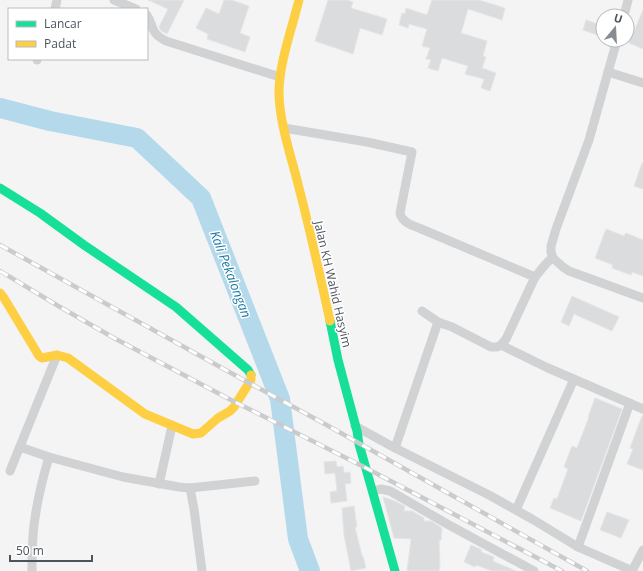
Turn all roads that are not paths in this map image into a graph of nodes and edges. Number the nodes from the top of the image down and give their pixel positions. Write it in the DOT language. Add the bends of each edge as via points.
graph roads {
  1 [pos="114,0"];
  2 [pos="299,0"];
  3 [pos="134,8"];
  4 [pos="148,17"];
  5 [pos="615,48"];
  6 [pos="608,72"];
  7 [pos="280,77"];
  8 [pos="643,83"];
  9 [pos="284,128"];
  10 [pos="0,188"];
  11 [pos="553,258"];
  12 [pos="535,277"];
  13 [pos="0,293"];
  14 [pos="643,298"];
  15 [pos="422,311"];
  16 [pos="438,322"];
  17 [pos="501,345"];
  18 [pos="58,355"];
  19 [pos="574,379"];
  20 [pos="630,404"];
  21 [pos="643,409"];
  22 [pos="172,426"];
  23 [pos="355,426"];
  24 [pos="20,447"];
  25 [pos="395,448"];
  26 [pos="49,457"];
  27 [pos="10,471"];
  28 [pos="255,481"];
  29 [pos="159,484"];
  30 [pos="190,488"];
  31 [pos="373,492"];
  32 [pos="516,510"];
  33 [pos="578,547"];
  34 [pos="643,550"];
  35 [pos="32,571"];
  36 [pos="202,571"];
  37 [pos="395,571"];
  38 [pos="534,571"];
  39 [pos="633,571"];
  1 -- 3 [label="street"];
  2 -- 7 [label="street, Jalan KH Wahid Hasyim"];
  4 -- 7 [label="street" via="154,32 166,41"];
  5 -- 6 [label="street"];
  6 -- 8 [label="street"];
  6 -- 11 [label="street" via="574,184 556,229 551,246"];
  7 -- 9 [label="street, Jalan KH Wahid Hasyim"];
  9 -- 12 [label="street" via="412,152 400,213 403,219 408,224"];
  9 -- 23 [label="street, Jalan KH Wahid Hasyim"];
  10 -- 22 [label="street" via="176,307 251,374 251,380 234,407 201,433 193,434"];
  11 -- 12 [label="street"];
  11 -- 14 [label="street" via="569,271"];
  12 -- 17 [label="street"];
  13 -- 18 [label="street" via="39,356 42,358"];
  15 -- 16 [label="street"];
  16 -- 17 [label="street" via="491,347"];
  16 -- 25 [label="street"];
  17 -- 19 [label="street"];
  18 -- 22 [label="street" via="68,358 145,414"];
  18 -- 24 [label="street"];
  19 -- 20 [label="street"];
  19 -- 32 [label="street"];
  20 -- 21 [label="street"];
  20 -- 33 [label="street"];
  22 -- 29 [label="street"];
  23 -- 25 [label="street"];
  23 -- 31 [label="street, Jalan KH Wahid Hasyim"];
  24 -- 26 [label="street"];
  24 -- 27 [label="street"];
  25 -- 32 [label="street"];
  26 -- 29 [label="street"];
  26 -- 35 [label="street" via="34,520"];
  28 -- 30 [label="street"];
  29 -- 30 [label="street"];
  30 -- 36 [label="street"];
  31 -- 37 [label="street, Jalan KH Wahid Hasyim"];
  31 -- 38 [label="street" via="381,489 390,491"];
  32 -- 33 [label="street"];
  33 -- 39 [label="street"];
  34 -- 39 [label="street"];
}
